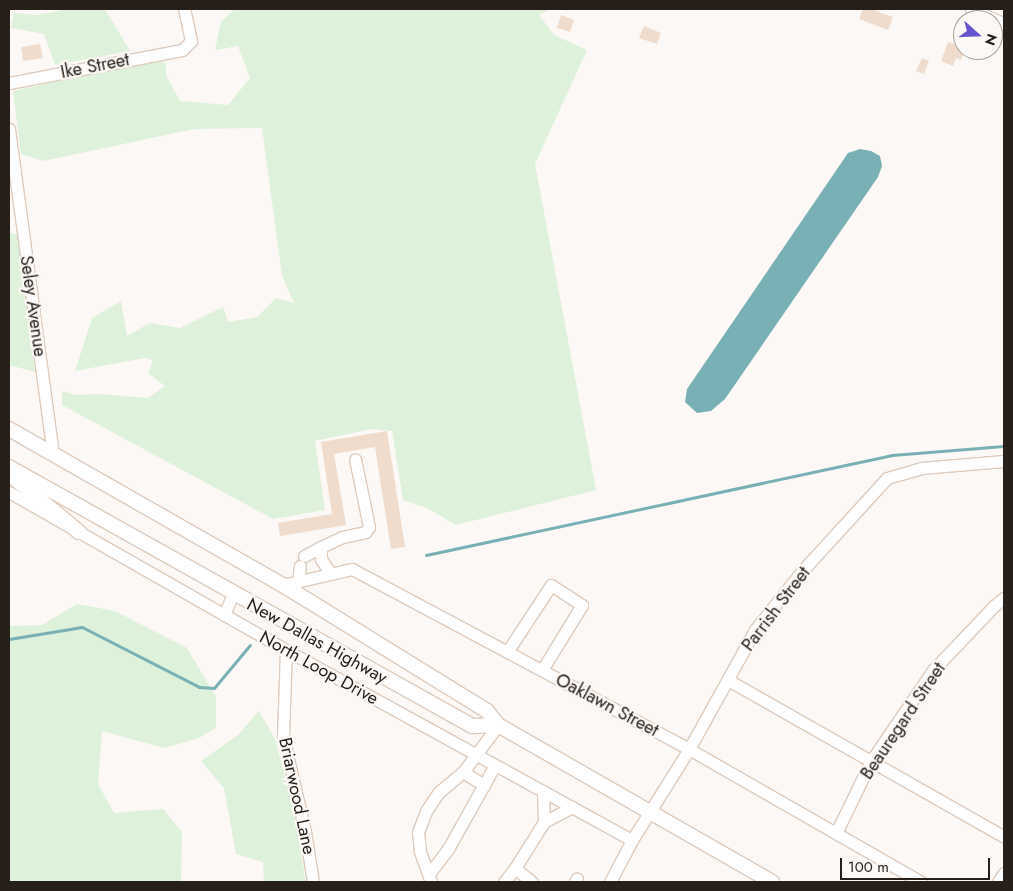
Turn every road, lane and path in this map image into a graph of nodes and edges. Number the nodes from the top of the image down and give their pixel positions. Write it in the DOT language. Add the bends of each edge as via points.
graph roads {
  1 [pos="184,9"];
  2 [pos="971,9"];
  3 [pos="1004,24"];
  4 [pos="9,83"];
  5 [pos="9,129"];
  6 [pos="9,429"];
  7 [pos="53,454"];
  8 [pos="356,459"];
  9 [pos="1004,461"];
  10 [pos="9,467"];
  11 [pos="9,473"];
  12 [pos="9,492"];
  13 [pos="79,532"];
  14 [pos="320,547"];
  15 [pos="331,574"];
  16 [pos="298,582"];
  17 [pos="282,586"];
  18 [pos="233,594"];
  19 [pos="1004,598"];
  20 [pos="224,615"];
  21 [pos="286,650"];
  22 [pos="507,652"];
  23 [pos="542,670"];
  24 [pos="728,680"];
  25 [pos="498,725"];
  26 [pos="689,749"];
  27 [pos="475,754"];
  28 [pos="871,761"];
  29 [pos="495,765"];
  30 [pos="463,772"];
  31 [pos="484,785"];
  32 [pos="543,791"];
  33 [pos="572,807"];
  34 [pos="649,813"];
  35 [pos="544,822"];
  36 [pos="836,833"];
  37 [pos="1004,837"];
  38 [pos="632,840"];
  39 [pos="515,868"];
  40 [pos="1004,873"];
  41 [pos="430,878"];
  42 [pos="314,882"];
  43 [pos="504,882"];
  44 [pos="532,882"];
  45 [pos="610,882"];
  46 [pos="772,882"];
  47 [pos="921,882"];
  48 [pos="998,882"];
  1 -- 4 [label="street, Ike Street" via="191,41 182,50"];
  2 -- 3 [label="street"];
  5 -- 7 [label="street, Seley Avenue"];
  6 -- 7 [label="main road"];
  7 -- 17 [label="main road"];
  8 -- 14 [label="street" via="369,527 365,532 342,537"];
  9 -- 24 [label="street, Parrish Street" via="921,468 887,478 802,571 761,622"];
  10 -- 18 [label="main road, New Dallas Highway"];
  11 -- 13 [label="main road"];
  12 -- 13 [label="street, North Loop Drive"];
  13 -- 20 [label="street, North Loop Drive"];
  14 -- 15 [label="street" via="321,559"];
  14 -- 16 [label="street" via="302,562"];
  15 -- 16 [label="street, Oaklawn Street"];
  15 -- 22 [label="street, Oaklawn Street" via="352,569"];
  16 -- 17 [label="street, Oaklawn Street"];
  17 -- 25 [label="main road, New Dallas Highway" via="487,711"];
  18 -- 20 [label="street"];
  18 -- 25 [label="main road, New Dallas Highway" via="472,726"];
  19 -- 28 [label="street, Beauregard Street" via="933,670"];
  20 -- 21 [label="street, North Loop Drive"];
  21 -- 27 [label="street, North Loop Drive"];
  21 -- 42 [label="street, Briarwood Lane" via="282,737"];
  22 -- 23 [label="street, Oaklawn Street"];
  22 -- 23 [label="street" via="551,585 582,606"];
  23 -- 26 [label="street, Oaklawn Street"];
  24 -- 26 [label="street, Parrish Street"];
  24 -- 28 [label="street"];
  25 -- 27 [label="street"];
  25 -- 34 [label="main road, New Dallas Highway"];
  26 -- 34 [label="street, Parrish Street"];
  26 -- 36 [label="street, Oaklawn Street"];
  27 -- 29 [label="street, North Loop Drive"];
  27 -- 30 [label="street"];
  28 -- 36 [label="street, Beauregard Street"];
  28 -- 37 [label="street"];
  29 -- 31 [label="street"];
  29 -- 32 [label="street, North Loop Drive"];
  30 -- 31 [label="street"];
  30 -- 41 [label="street" via="439,792 426,811 418,832 420,851"];
  31 -- 41 [label="street"];
  32 -- 33 [label="street, North Loop Drive"];
  32 -- 35 [label="street"];
  33 -- 35 [label="street"];
  33 -- 38 [label="street, North Loop Drive"];
  34 -- 38 [label="street, Parrish Street"];
  34 -- 46 [label="main road, New Dallas Highway"];
  35 -- 39 [label="street"];
  36 -- 47 [label="street, Oaklawn Street"];
  38 -- 45 [label="street, Parrish Street"];
  39 -- 43 [label="street"];
  39 -- 44 [label="street"];
  40 -- 48 [label="street"];
}
